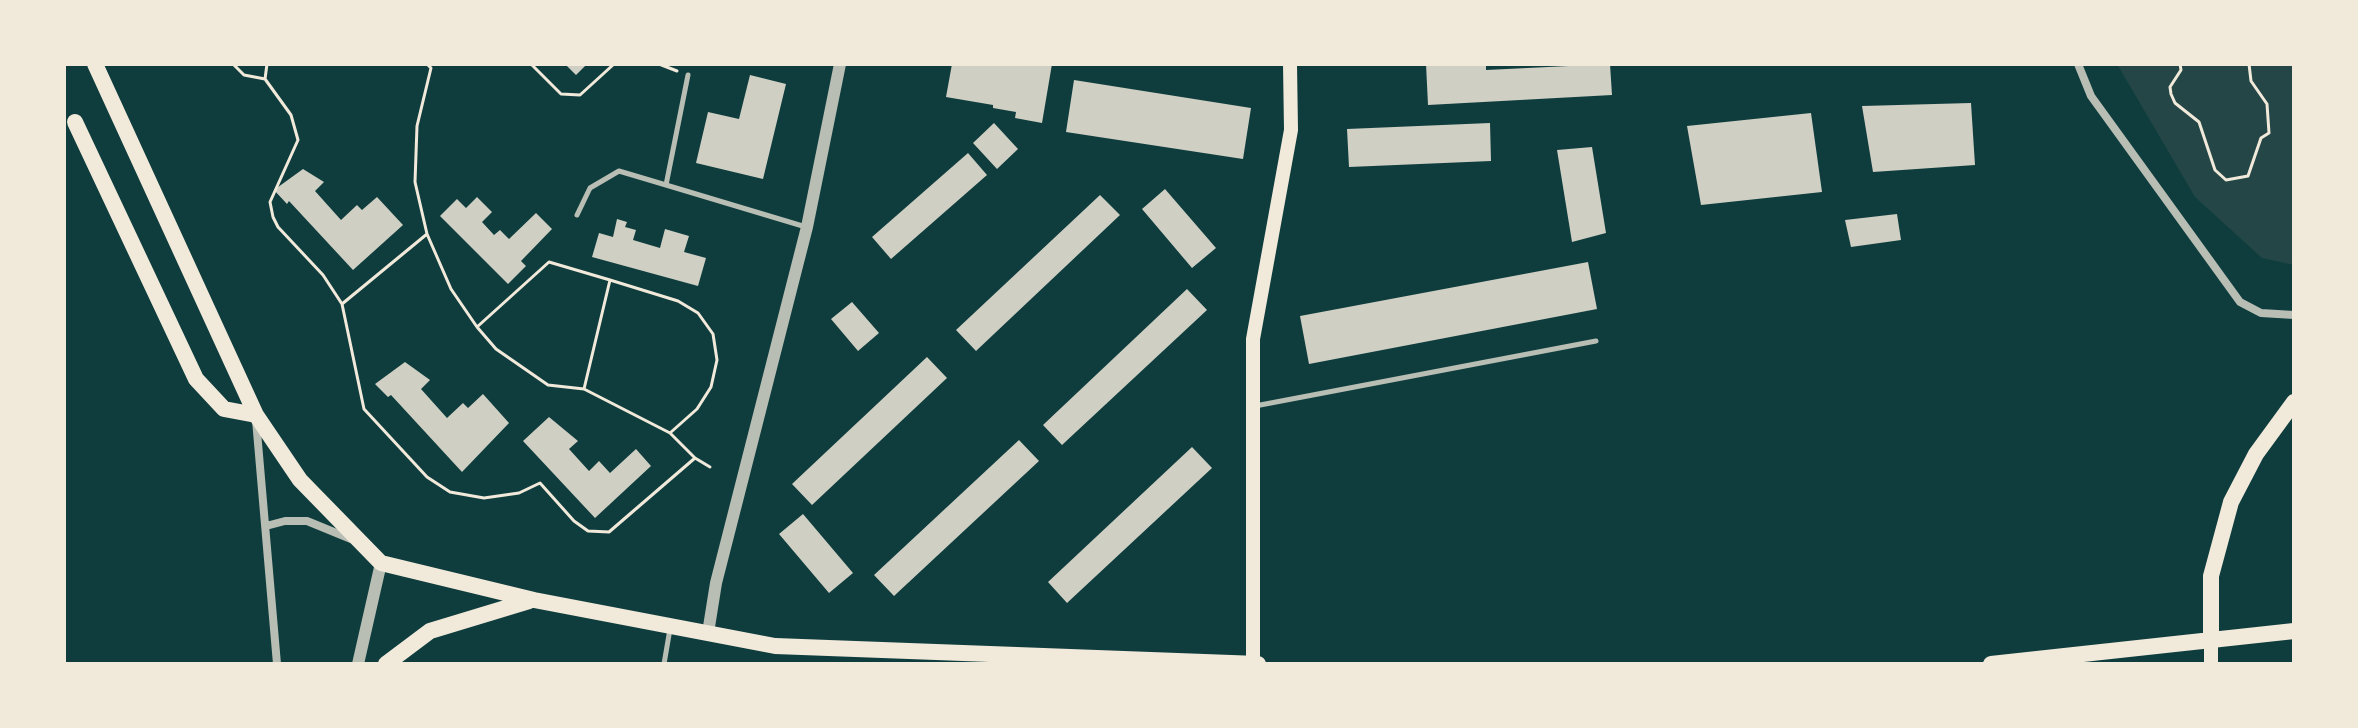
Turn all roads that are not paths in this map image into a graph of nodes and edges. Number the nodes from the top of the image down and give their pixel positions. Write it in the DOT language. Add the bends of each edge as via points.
graph roads {
  1 [pos="95,64"];
  2 [pos="840,64"];
  3 [pos="1290,64"];
  4 [pos="2078,64"];
  5 [pos="688,75"];
  6 [pos="75,122"];
  7 [pos="666,185"];
  8 [pos="577,215"];
  9 [pos="807,227"];
  10 [pos="2294,315"];
  11 [pos="1596,341"];
  12 [pos="2294,402"];
  13 [pos="1254,406"];
  14 [pos="256,415"];
  15 [pos="266,526"];
  16 [pos="362,545"];
  17 [pos="381,563"];
  18 [pos="534,600"];
  19 [pos="670,628"];
  20 [pos="2294,631"];
  21 [pos="708,633"];
  22 [pos="2211,641"];
  23 [pos="661,663"];
  24 [pos="277,664"];
  25 [pos="358,664"];
  26 [pos="386,664"];
  27 [pos="1254,664"];
  28 [pos="1991,664"];
  29 [pos="2211,664"];
  1 -- 14 [label="main road"];
  2 -- 9 [label="street"];
  3 -- 13 [label="main road" via="1291,130 1253,339"];
  4 -- 10 [label="street" via="2091,96 2240,302 2261,313"];
  5 -- 7 [label="lane"];
  6 -- 14 [label="main road" via="196,379 224,409"];
  7 -- 8 [label="lane" via="619,171 590,188"];
  7 -- 9 [label="lane"];
  9 -- 21 [label="street" via="716,583"];
  11 -- 13 [label="lane"];
  12 -- 22 [label="main road" via="2256,454 2231,502 2211,576"];
  13 -- 27 [label="main road"];
  14 -- 15 [label="street"];
  14 -- 16 [label="main road" via="300,480"];
  15 -- 16 [label="street" via="307,521"];
  15 -- 24 [label="street"];
  16 -- 17 [label="main road"];
  17 -- 18 [label="main road"];
  17 -- 25 [label="street"];
  18 -- 19 [label="main road"];
  18 -- 26 [label="main road" via="430,631"];
  19 -- 21 [label="main road"];
  19 -- 23 [label="lane"];
  20 -- 22 [label="main road"];
  21 -- 27 [label="main road" via="775,646"];
  22 -- 28 [label="main road"];
  22 -- 29 [label="main road"];
}
